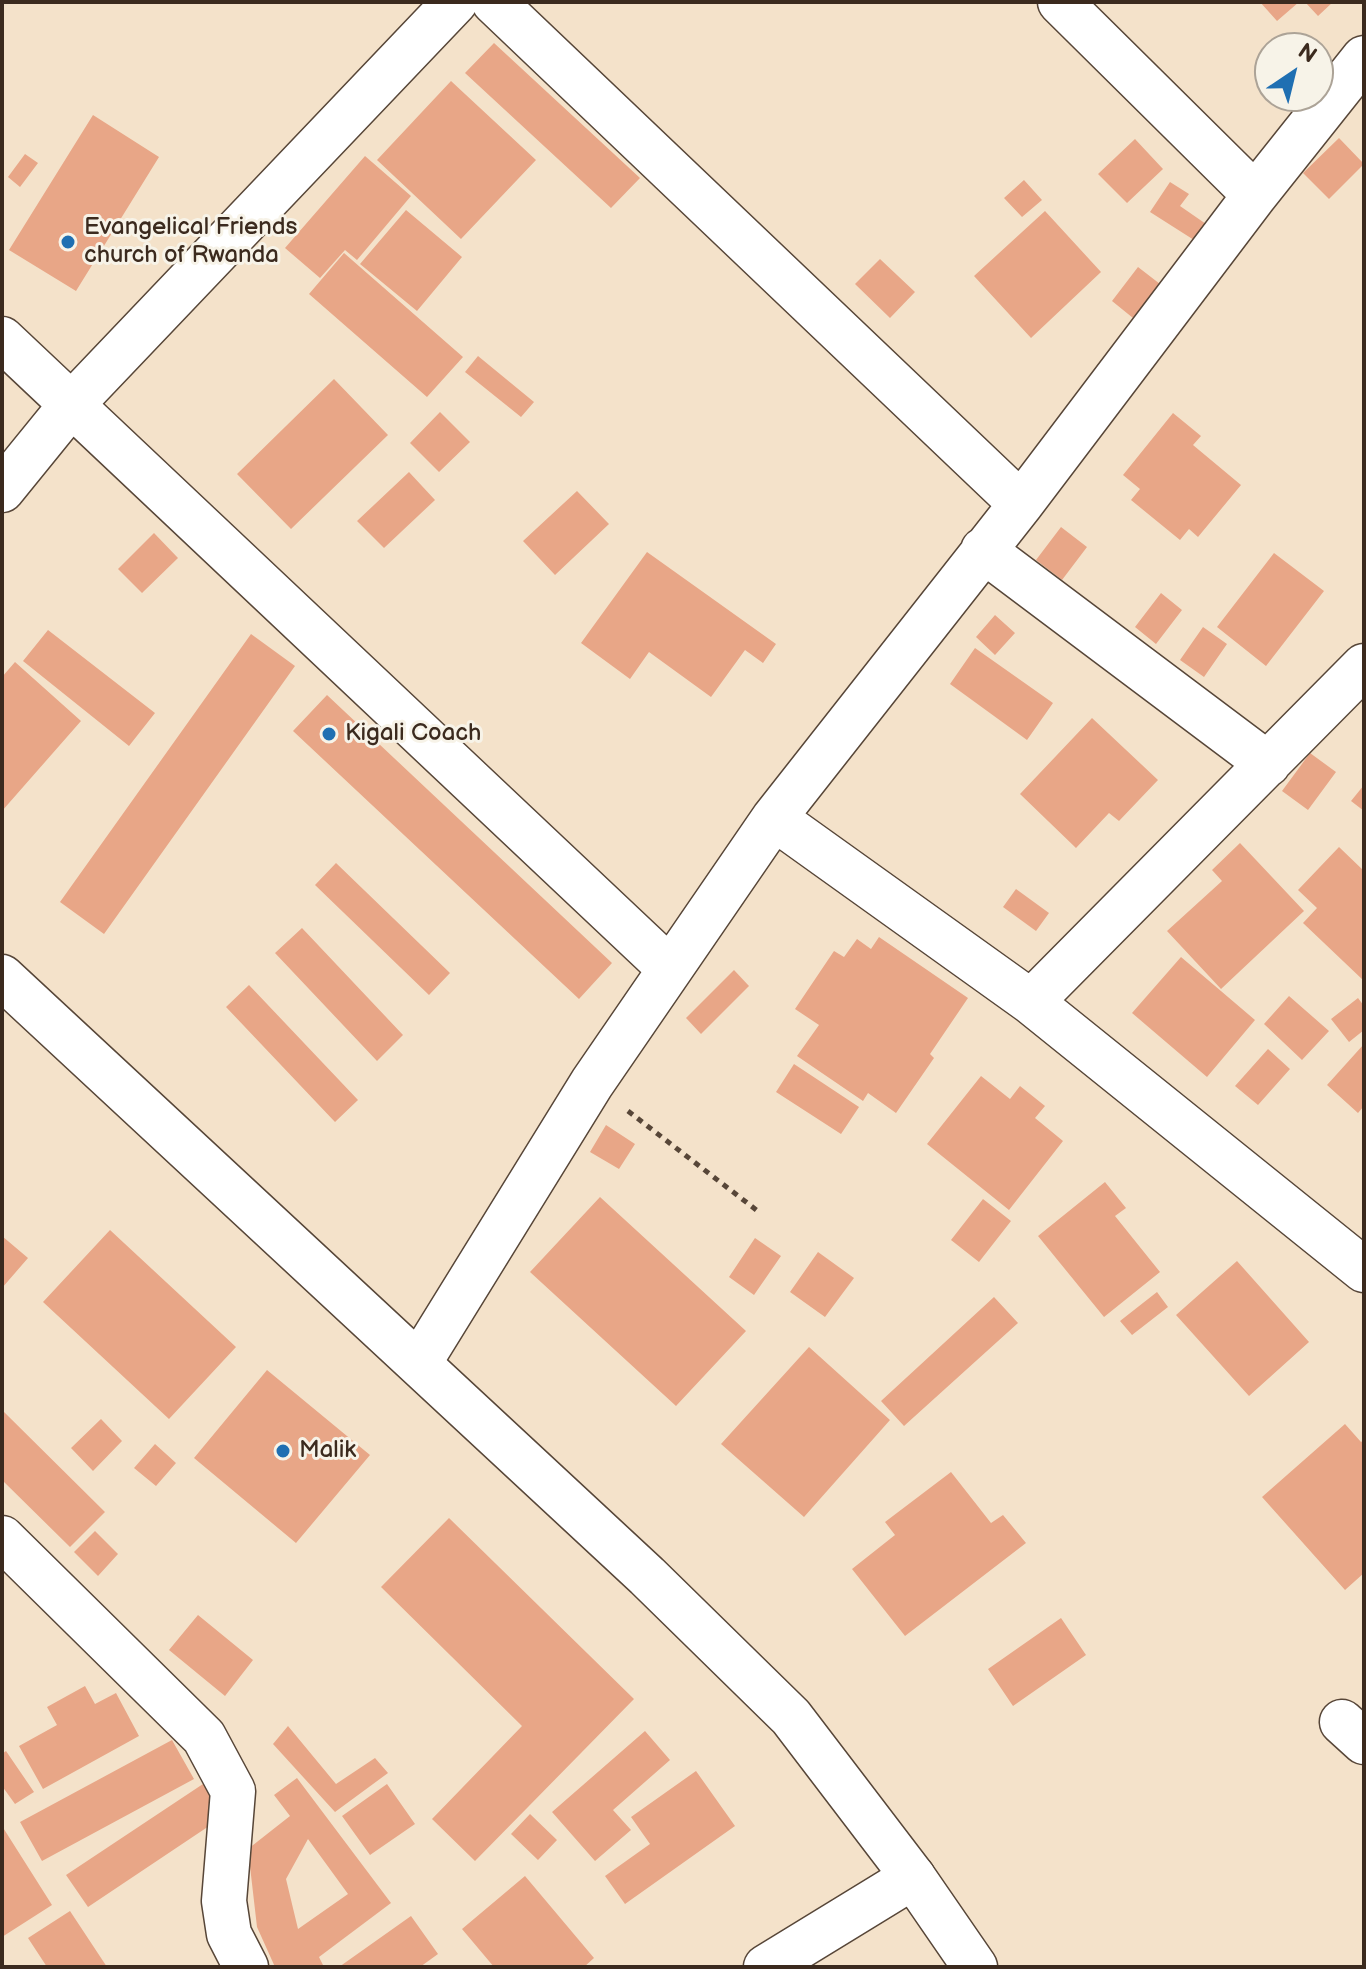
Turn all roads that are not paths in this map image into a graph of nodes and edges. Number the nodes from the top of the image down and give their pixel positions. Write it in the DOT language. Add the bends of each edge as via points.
graph roads {
  1 [pos="455,2"];
  2 [pos="494,2"];
  3 [pos="1060,2"];
  4 [pos="1364,58"];
  5 [pos="1255,195"];
  6 [pos="2,339"];
  7 [pos="71,405"];
  8 [pos="2,490"];
  9 [pos="1021,504"];
  10 [pos="983,550"];
  11 [pos="1364,666"];
  12 [pos="1268,764"];
  13 [pos="774,818"];
  14 [pos="670,969"];
  15 [pos="2,977"];
  16 [pos="1031,1002"];
  17 [pos="1364,1270"];
  18 [pos="419,1363"];
  19 [pos="2,1538"];
  20 [pos="913,1877"];
  21 [pos="246,1967"];
  22 [pos="766,1967"];
  23 [pos="975,1967"];
  1 -- 7 [label="street"];
  2 -- 9 [label="street"];
  3 -- 5 [label="street"];
  4 -- 5 [label="street"];
  5 -- 9 [label="street"];
  6 -- 7 [label="street"];
  7 -- 8 [label="street"];
  7 -- 14 [label="street"];
  9 -- 10 [label="street"];
  10 -- 12 [label="street"];
  10 -- 13 [label="street"];
  11 -- 12 [label="street"];
  12 -- 16 [label="street"];
  13 -- 14 [label="street"];
  13 -- 16 [label="street"];
  14 -- 18 [label="street" via="592,1083"];
  15 -- 18 [label="street"];
  16 -- 17 [label="street"];
  18 -- 20 [label="street" via="791,1717"];
  19 -- 21 [label="street" via="204,1737 233,1791 224,1901 229,1934"];
  20 -- 22 [label="street"];
  20 -- 23 [label="street"];
}
